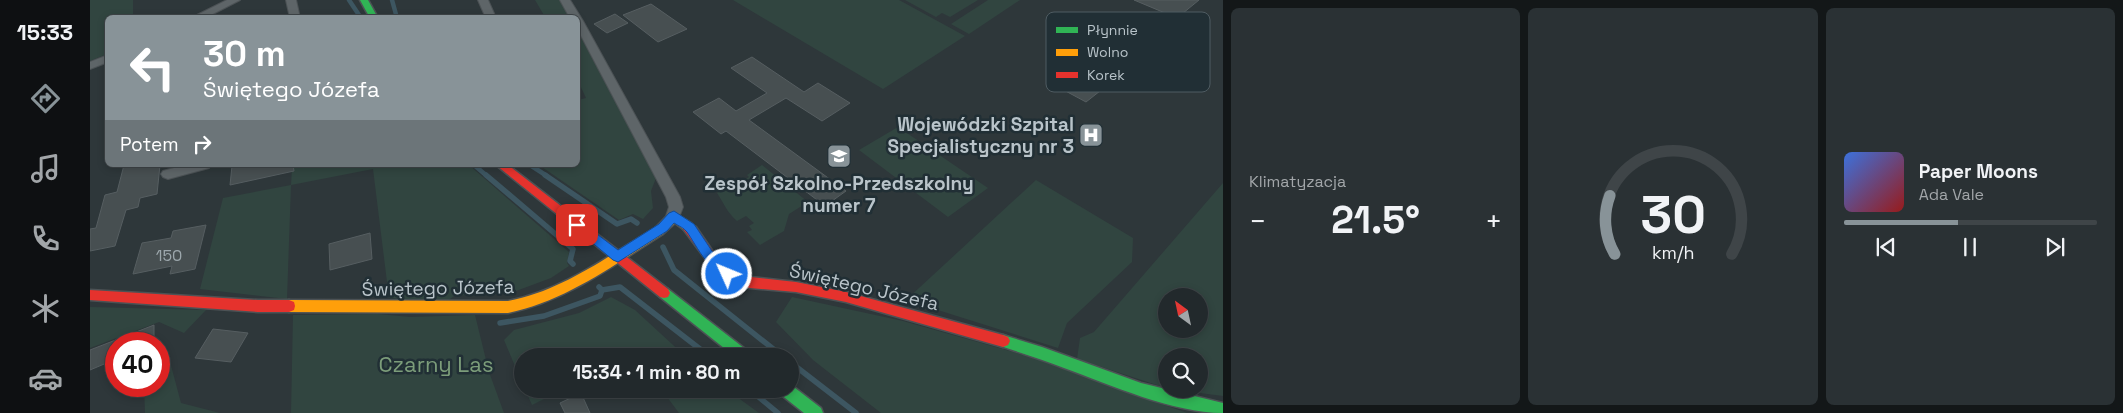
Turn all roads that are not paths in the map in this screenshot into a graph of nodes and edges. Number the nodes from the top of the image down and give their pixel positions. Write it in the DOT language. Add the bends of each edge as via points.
graph roads {
  1 [pos="235,0"];
  2 [pos="291,0"];
  3 [pos="364,0"];
  4 [pos="378,0"];
  5 [pos="483,0"];
  6 [pos="565,0"];
  7 [pos="202,15"];
  8 [pos="294,15"];
  9 [pos="372,15"];
  10 [pos="382,15"];
  11 [pos="490,15"];
  12 [pos="573,15"];
  13 [pos="580,25"];
  14 [pos="105,59"];
  15 [pos="90,66"];
  16 [pos="196,167"];
  17 [pos="504,167"];
  18 [pos="168,174"];
  19 [pos="674,216"];
  20 [pos="618,257"];
  21 [pos="90,295"];
  22 [pos="734,348"];
  23 [pos="797,398"];
  24 [pos="1223,410"];
  25 [pos="816,413"];
  1 -- 7 [label="street"];
  2 -- 8 [label="street"];
  3 -- 9 [label="street"];
  4 -- 10 [label="street"];
  5 -- 11 [label="street"];
  6 -- 12 [label="street"];
  13 -- 19 [label="street" via="671,192 676,204"];
  14 -- 15 [label="street"];
  16 -- 18 [label="street"];
  17 -- 20 [label="street"];
  19 -- 20 [label="street, Świętego Józefa" via="663,228"];
  19 -- 24 [label="street, Świętego Józefa" via="692,230 717,266 744,282 796,287 907,313 1042,353 1141,390"];
  20 -- 21 [label="street, Świętego Józefa" via="554,295 523,305 495,308 258,306"];
  20 -- 22 [label="street"];
  23 -- 25 [label="street"];
}
